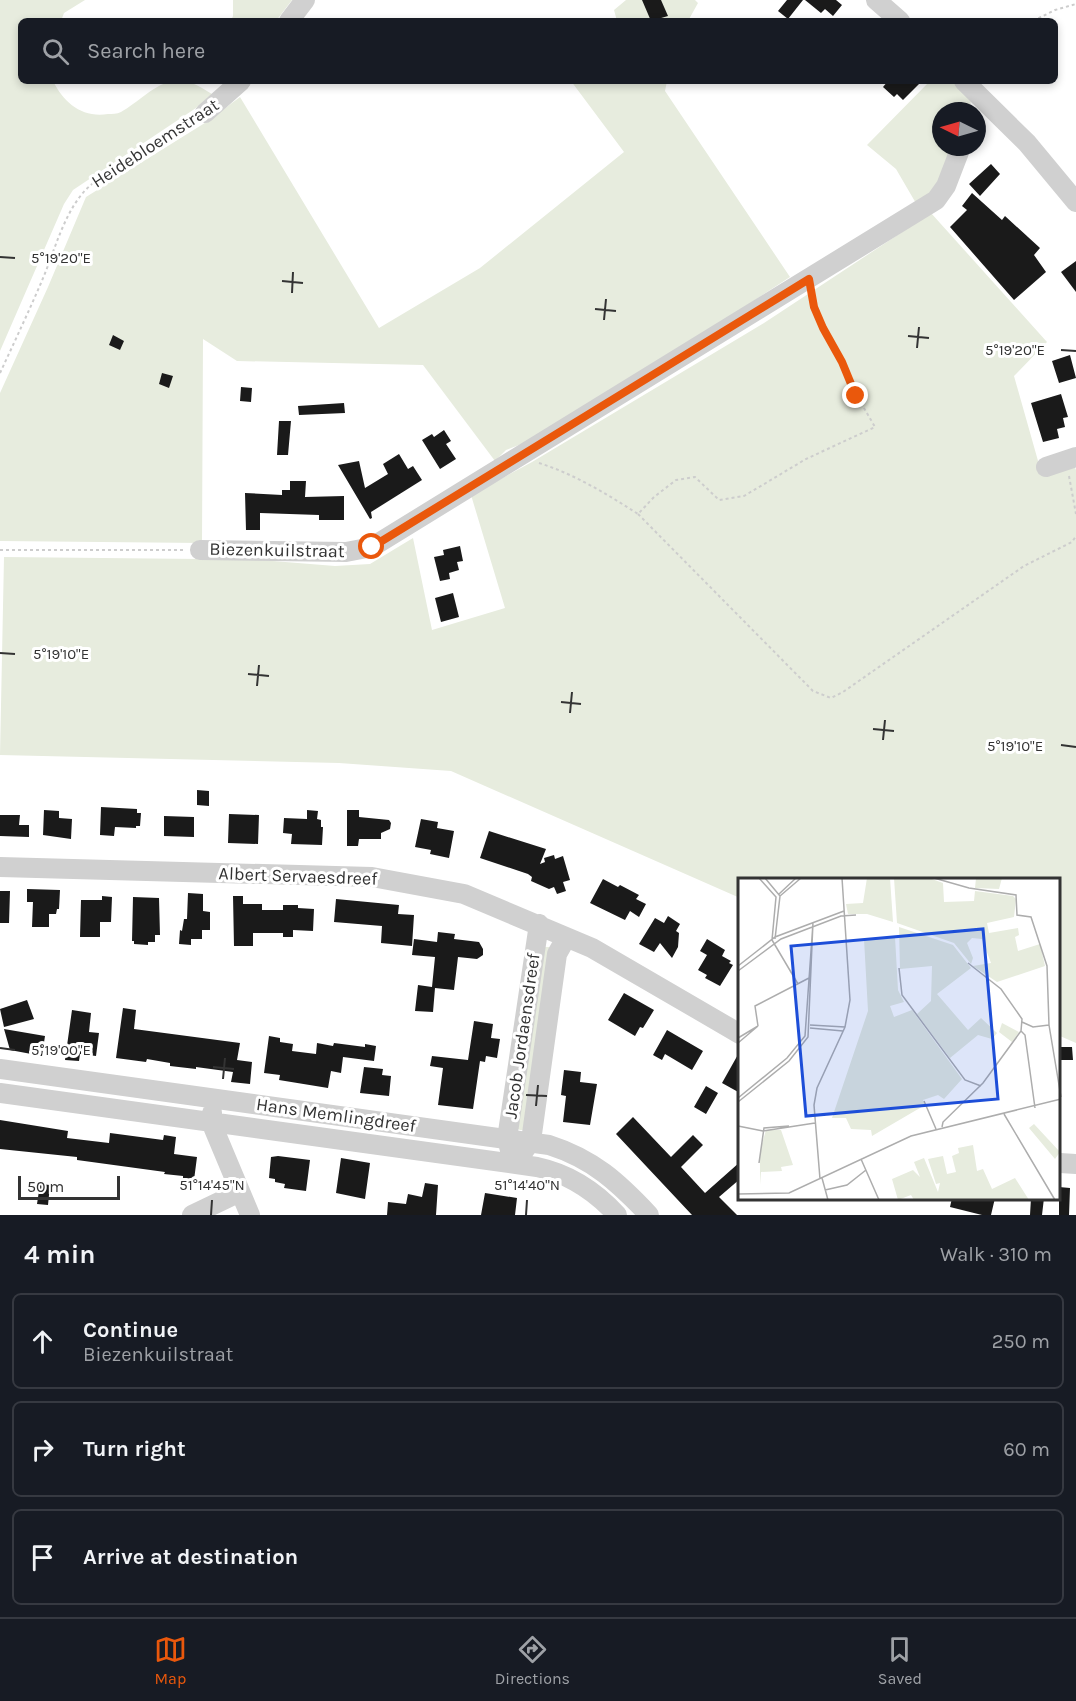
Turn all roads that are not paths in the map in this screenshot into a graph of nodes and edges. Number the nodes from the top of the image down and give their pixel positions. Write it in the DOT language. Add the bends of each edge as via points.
graph roads {
  1 [pos="305,0"];
  2 [pos="876,0"];
  3 [pos="291,18"];
  4 [pos="897,18"];
  5 [pos="238,84"];
  6 [pos="966,84"];
  7 [pos="978,102"];
  8 [pos="986,111"];
  9 [pos="205,113"];
  10 [pos="958,156"];
  11 [pos="1076,202"];
  12 [pos="1071,458"];
  13 [pos="1046,466"];
  14 [pos="200,550"];
  15 [pos="0,867"];
  16 [pos="538,924"];
  17 [pos="566,938"];
  18 [pos="738,1033"];
  19 [pos="0,1069"];
  20 [pos="0,1093"];
  21 [pos="213,1098"];
  22 [pos="211,1122"];
  23 [pos="507,1139"];
  24 [pos="531,1142"];
  25 [pos="1061,1163"];
  26 [pos="514,1164"];
  27 [pos="1076,1164"];
  28 [pos="240,1192"];
  29 [pos="192,1215"];
  30 [pos="250,1215"];
  31 [pos="617,1215"];
  32 [pos="649,1215"];
  1 -- 3 [label="street"];
  2 -- 4 [label="street"];
  5 -- 9 [label="street, Heidebloemstraat"];
  6 -- 7 [label="street"];
  8 -- 11 [label="street" via="1027,143"];
  10 -- 14 [label="street, Biezenkuilstraat" via="936,200 372,547 346,552"];
  12 -- 13 [label="street"];
  15 -- 16 [label="street, Albert Servaesdreef" via="372,876 464,894"];
  16 -- 17 [label="street, Albert Servaesdreef"];
  16 -- 23 [label="street, Jacob Jordaensdreef"];
  17 -- 18 [label="street, Albert Servaesdreef" via="592,948"];
  17 -- 24 [label="street, Jacob Jordaensdreef" via="557,954"];
  19 -- 21 [label="street, Hans Memlingdreef"];
  20 -- 22 [label="street, Hans Memlingdreef"];
  21 -- 22 [label="street"];
  21 -- 23 [label="street, Hans Memlingdreef"];
  22 -- 26 [label="street, Hans Memlingdreef"];
  22 -- 28 [label="street"];
  23 -- 24 [label="street, Hans Memlingdreef"];
  23 -- 26 [label="street, Jacob Jordaensdreef"];
  24 -- 26 [label="street, Jacob Jordaensdreef"];
  24 -- 32 [label="street, Hans Memlingdreef" via="567,1151 595,1165"];
  25 -- 27 [label="street"];
  26 -- 31 [label="street, Hans Memlingdreef" via="552,1170 572,1178 592,1190"];
  28 -- 29 [label="street"];
  28 -- 30 [label="street"];
}
